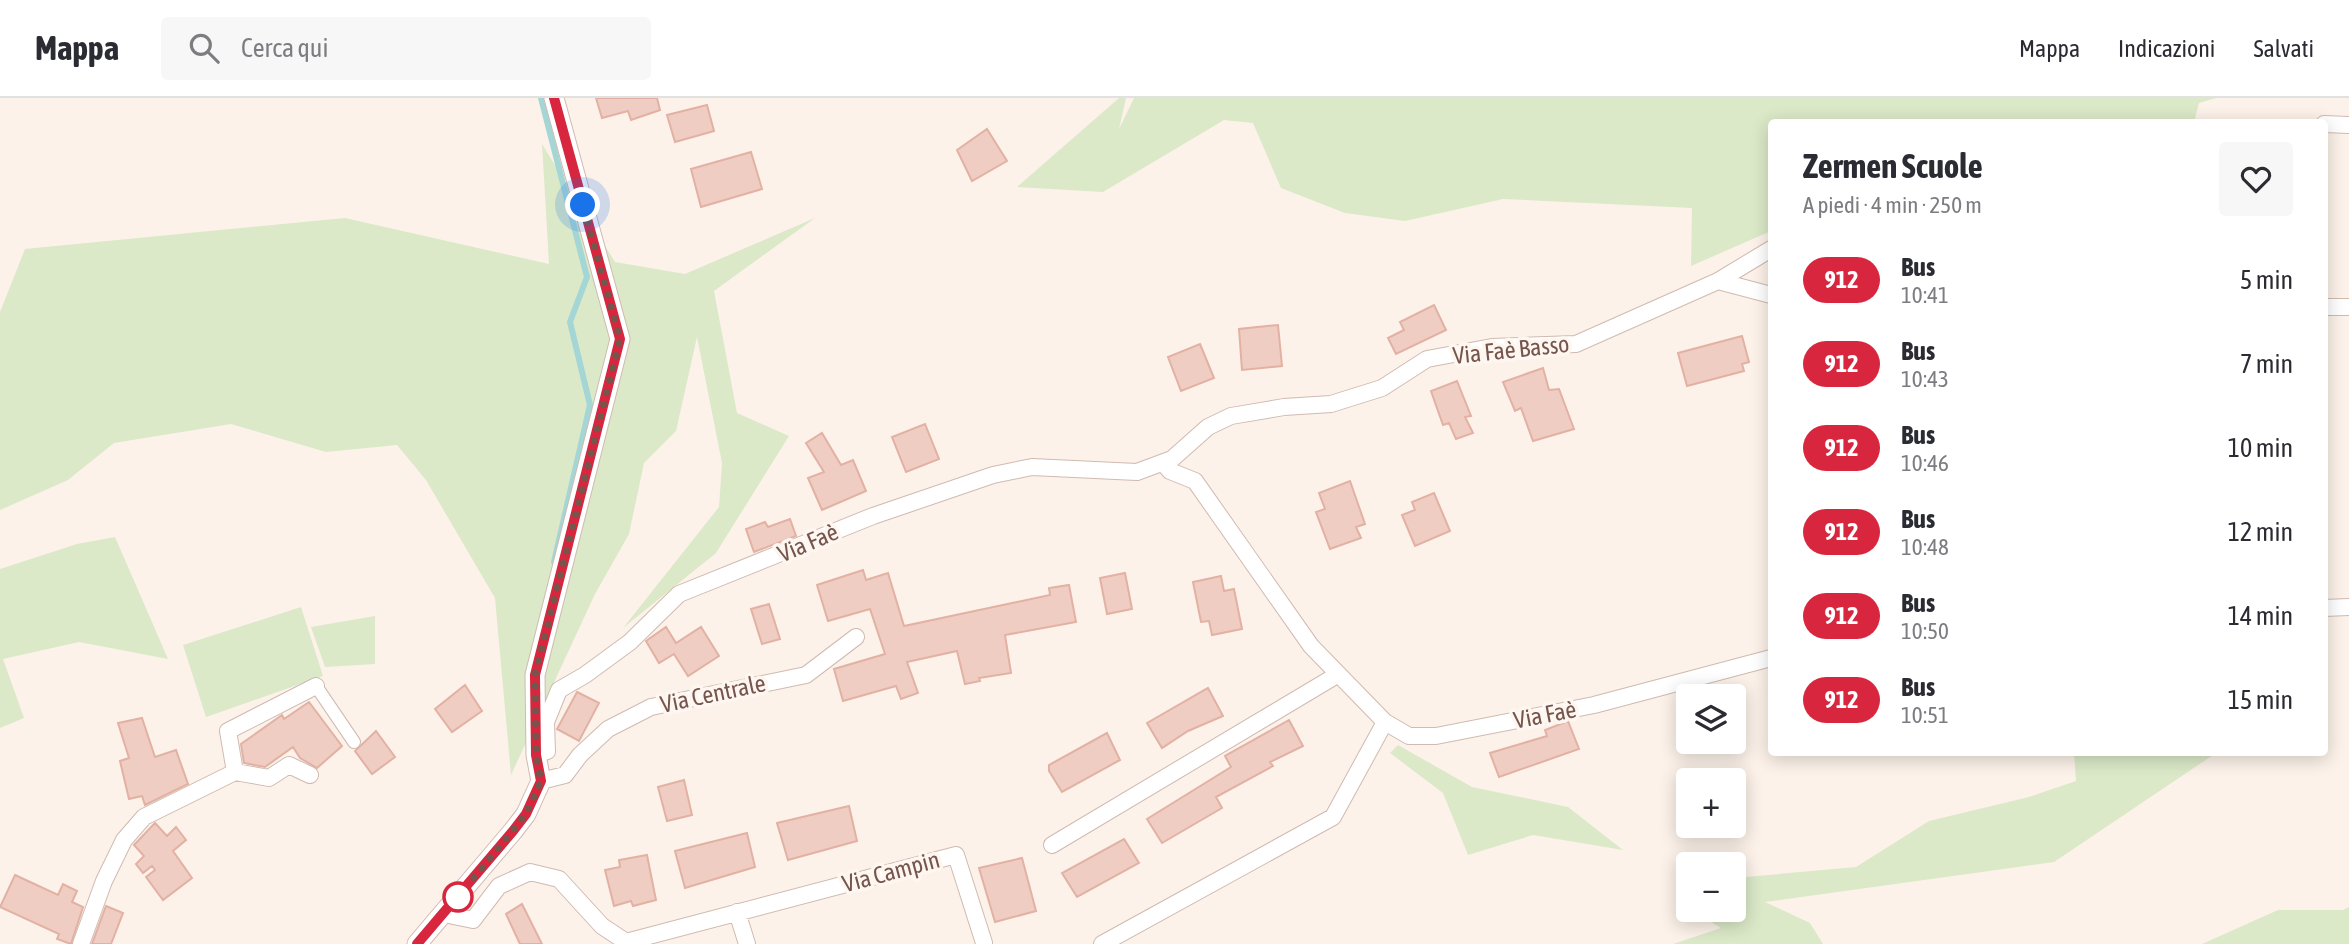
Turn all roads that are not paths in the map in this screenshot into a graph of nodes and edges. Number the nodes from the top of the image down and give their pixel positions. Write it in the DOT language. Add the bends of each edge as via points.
graph roads {
  1 [pos="554,98"];
  2 [pos="2328,124"];
  3 [pos="2349,125"];
  4 [pos="1768,251"];
  5 [pos="1718,281"];
  6 [pos="1768,294"];
  7 [pos="2328,307"];
  8 [pos="2349,307"];
  9 [pos="1167,461"];
  10 [pos="2349,607"];
  11 [pos="2328,608"];
  12 [pos="856,637"];
  13 [pos="1768,659"];
  14 [pos="1337,675"];
  15 [pos="316,687"];
  16 [pos="1385,722"];
  17 [pos="354,742"];
  18 [pos="536,755"];
  19 [pos="234,772"];
  20 [pos="310,775"];
  21 [pos="541,781"];
  22 [pos="1052,845"];
  23 [pos="737,912"];
  24 [pos="444,914"];
  25 [pos="984,943"];
  26 [pos="81,944"];
  27 [pos="417,944"];
  28 [pos="747,944"];
  29 [pos="1102,944"];
  1 -- 18 [label="street" via="620,339 535,675"];
  2 -- 3 [label="street"];
  4 -- 5 [label="street, Via Faè Basso"];
  5 -- 6 [label="street"];
  5 -- 9 [label="street, Via Faè Basso" via="1576,344 1492,347 1427,359 1382,388 1331,404 1231,416 1208,427"];
  7 -- 8 [label="street"];
  9 -- 14 [label="street, Via Faè" via="1170,471 1195,481 1311,646"];
  9 -- 18 [label="street, Via Faè" via="1137,472 1032,467 993,475 873,516 679,594 630,642 559,690 546,722 547,751"];
  10 -- 11 [label="street"];
  12 -- 21 [label="street, Via Centrale" via="806,675 651,707 608,729 565,775"];
  13 -- 16 [label="street, Via Faè" via="1594,705 1436,736 1409,736"];
  14 -- 16 [label="street, Via Faè"];
  14 -- 22 [label="street"];
  15 -- 17 [label="street"];
  15 -- 19 [label="street" via="228,731"];
  16 -- 29 [label="street" via="1333,817"];
  18 -- 21 [label="street"];
  19 -- 20 [label="street" via="269,778 289,765"];
  19 -- 26 [label="street" via="144,817 124,840"];
  21 -- 24 [label="street" via="526,814"];
  23 -- 24 [label="street, Via Campin" via="626,942 602,926 559,879 530,872 499,886 473,920"];
  23 -- 25 [label="street, Via Campin" via="956,855"];
  23 -- 28 [label="street"];
  24 -- 27 [label="street"];
}
